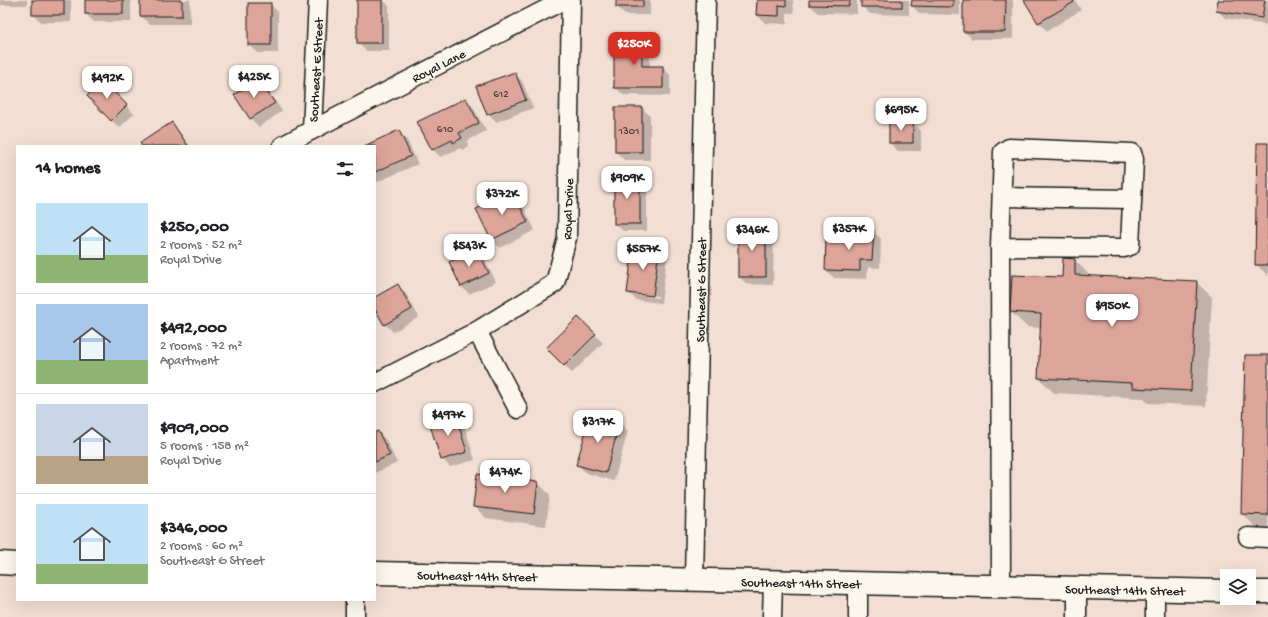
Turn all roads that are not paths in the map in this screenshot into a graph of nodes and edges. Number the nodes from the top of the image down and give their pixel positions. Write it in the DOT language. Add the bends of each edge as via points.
graph roads {
  1 [pos="318,0"];
  2 [pos="564,0"];
  3 [pos="571,0"];
  4 [pos="706,0"];
  5 [pos="312,130"];
  6 [pos="284,145"];
  7 [pos="1002,197"];
  8 [pos="1132,199"];
  9 [pos="1000,247"];
  10 [pos="477,331"];
  11 [pos="376,382"];
  12 [pos="518,409"];
  13 [pos="1248,537"];
  14 [pos="1268,538"];
  15 [pos="0,563"];
  16 [pos="16,564"];
  17 [pos="376,573"];
  18 [pos="694,580"];
  19 [pos="773,582"];
  20 [pos="858,583"];
  21 [pos="1001,586"];
  22 [pos="1077,587"];
  23 [pos="1155,589"];
  24 [pos="1220,591"];
  25 [pos="1256,592"];
  26 [pos="1268,592"];
  27 [pos="355,601"];
  28 [pos="355,617"];
  29 [pos="772,617"];
  30 [pos="858,617"];
  31 [pos="1077,617"];
  32 [pos="1155,617"];
  1 -- 5 [label="street, Southeast E Street"];
  2 -- 5 [label="street, Royal Lane"];
  3 -- 10 [label="street, Royal Drive" via="567,238 555,283"];
  4 -- 18 [label="street, Southeast G Street"];
  5 -- 6 [label="street, Southeast E Street"];
  7 -- 8 [label="street"];
  7 -- 8 [label="street" via="1003,152 1009,148 1132,153"];
  7 -- 9 [label="street"];
  8 -- 9 [label="street" via="1130,246"];
  9 -- 21 [label="street"];
  10 -- 11 [label="street, Royal Drive"];
  10 -- 12 [label="street"];
  13 -- 14 [label="street"];
  15 -- 16 [label="main road"];
  17 -- 18 [label="main road, Southeast 14th Street"];
  18 -- 19 [label="main road, Southeast 14th Street"];
  19 -- 20 [label="main road, Southeast 14th Street"];
  19 -- 29 [label="street"];
  20 -- 21 [label="main road, Southeast 14th Street"];
  20 -- 30 [label="street"];
  21 -- 22 [label="main road, Southeast 14th Street"];
  22 -- 23 [label="main road, Southeast 14th Street"];
  22 -- 31 [label="street"];
  23 -- 24 [label="main road, Southeast 14th Street"];
  23 -- 32 [label="street"];
  25 -- 26 [label="main road"];
  27 -- 28 [label="street"];
}
